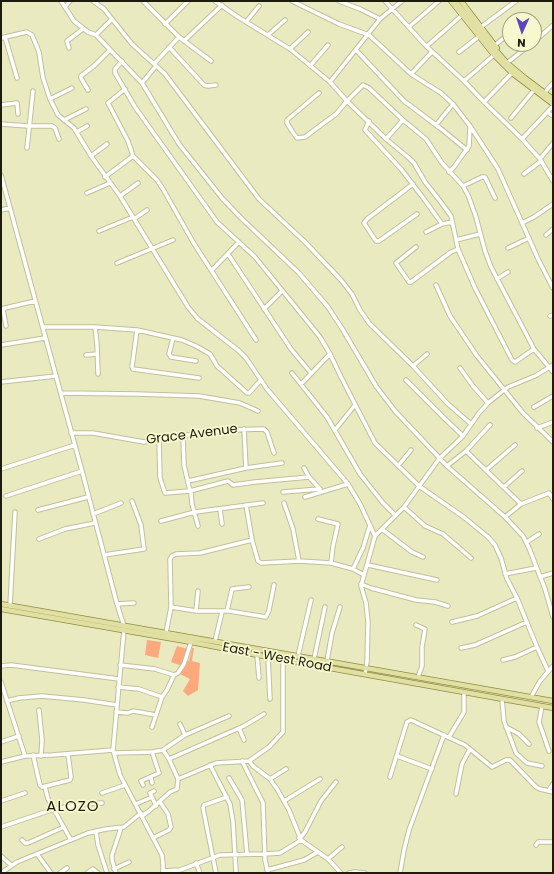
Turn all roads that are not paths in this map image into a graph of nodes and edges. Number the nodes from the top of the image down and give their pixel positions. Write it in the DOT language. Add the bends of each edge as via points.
graph roads {
  1 [pos="61,1"];
  2 [pos="70,1"];
  3 [pos="93,1"];
  4 [pos="143,1"];
  5 [pos="151,1"];
  6 [pos="188,1"];
  7 [pos="215,1"];
  8 [pos="292,1"];
  9 [pos="339,1"];
  10 [pos="385,1"];
  11 [pos="402,1"];
  12 [pos="439,1"];
  13 [pos="447,1"];
  14 [pos="451,1"];
  15 [pos="455,1"];
  16 [pos="461,1"];
  17 [pos="516,1"];
  18 [pos="147,5"];
  19 [pos="222,5"];
  20 [pos="259,6"];
  21 [pos="65,7"];
  22 [pos="393,9"];
  23 [pos="460,17"];
  24 [pos="112,19"];
  25 [pos="380,19"];
  26 [pos="285,20"];
  27 [pos="246,22"];
  28 [pos="165,24"];
  29 [pos="553,25"];
  30 [pos="409,27"];
  31 [pos="481,27"];
  32 [pos="83,29"];
  33 [pos="308,32"];
  34 [pos="96,35"];
  35 [pos="268,35"];
  36 [pos="369,35"];
  37 [pos="542,35"];
  38 [pos="179,37"];
  39 [pos="3,38"];
  40 [pos="477,38"];
  41 [pos="502,39"];
  42 [pos="184,41"];
  43 [pos="328,45"];
  44 [pos="426,46"];
  45 [pos="492,46"];
  46 [pos="169,47"];
  47 [pos="69,48"];
  48 [pos="290,49"];
  49 [pos="110,50"];
  50 [pos="356,50"];
  51 [pos="432,52"];
  52 [pos="459,52"];
  53 [pos="521,52"];
  54 [pos="493,54"];
  55 [pos="122,61"];
  56 [pos="211,61"];
  57 [pos="508,63"];
  58 [pos="155,65"];
  59 [pos="310,66"];
  60 [pos="512,73"];
  61 [pos="411,74"];
  62 [pos="17,78"];
  63 [pos="464,80"];
  64 [pos="330,82"];
  65 [pos="142,83"];
  66 [pos="553,83"];
  67 [pos="216,85"];
  68 [pos="72,88"];
  69 [pos="125,88"];
  70 [pos="33,90"];
  71 [pos="88,90"];
  72 [pos="534,90"];
  73 [pos="320,93"];
  74 [pos="544,93"];
  75 [pos="553,99"];
  76 [pos="50,100"];
  77 [pos="347,101"];
  78 [pos="484,102"];
  79 [pos="454,104"];
  80 [pos="1,105"];
  81 [pos="553,105"];
  82 [pos="86,109"];
  83 [pos="18,114"];
  84 [pos="511,118"];
  85 [pos="64,120"];
  86 [pos="403,120"];
  87 [pos="369,121"];
  88 [pos="1,124"];
  89 [pos="436,125"];
  90 [pos="28,126"];
  91 [pos="86,126"];
  92 [pos="470,126"];
  93 [pos="77,132"];
  94 [pos="59,139"];
  95 [pos="386,139"];
  96 [pos="522,139"];
  97 [pos="553,143"];
  98 [pos="107,144"];
  99 [pos="27,148"];
  100 [pos="466,150"];
  101 [pos="91,156"];
  102 [pos="133,156"];
  103 [pos="540,160"];
  104 [pos="449,172"];
  105 [pos="524,174"];
  106 [pos="1,176"];
  107 [pos="105,177"];
  108 [pos="553,181"];
  109 [pos="110,183"];
  110 [pos="138,183"];
  111 [pos="412,184"];
  112 [pos="463,186"];
  113 [pos="87,193"];
  114 [pos="120,196"];
  115 [pos="495,198"];
  116 [pos="553,204"];
  117 [pos="10,208"];
  118 [pos="1,210"];
  119 [pos="147,210"];
  120 [pos="417,214"];
  121 [pos="134,218"];
  122 [pos="452,222"];
  123 [pos="522,223"];
  124 [pos="442,224"];
  125 [pos="553,229"];
  126 [pos="99,231"];
  127 [pos="426,232"];
  128 [pos="480,234"];
  129 [pos="546,234"];
  130 [pos="529,238"];
  131 [pos="172,240"];
  132 [pos="456,240"];
  133 [pos="239,242"];
  134 [pos="416,247"];
  135 [pos="508,248"];
  136 [pos="152,249"];
  137 [pos="458,249"];
  138 [pos="228,254"];
  139 [pos="117,263"];
  140 [pos="212,270"];
  141 [pos="508,272"];
  142 [pos="497,279"];
  143 [pos="436,284"];
  144 [pos="553,288"];
  145 [pos="282,291"];
  146 [pos="35,301"];
  147 [pos="2,309"];
  148 [pos="264,309"];
  149 [pos="6,326"];
  150 [pos="43,327"];
  151 [pos="95,327"];
  152 [pos="137,330"];
  153 [pos="45,338"];
  154 [pos="173,338"];
  155 [pos="256,340"];
  156 [pos="1,345"];
  157 [pos="534,349"];
  158 [pos="98,354"];
  159 [pos="330,354"];
  160 [pos="427,354"];
  161 [pos="86,355"];
  162 [pos="196,361"];
  163 [pos="553,365"];
  164 [pos="413,366"];
  165 [pos="460,368"];
  166 [pos="549,368"];
  167 [pos="553,372"];
  168 [pos="292,373"];
  169 [pos="311,373"];
  170 [pos="98,374"];
  171 [pos="56,376"];
  172 [pos="200,378"];
  173 [pos="261,380"];
  174 [pos="406,380"];
  175 [pos="1,382"];
  176 [pos="301,384"];
  177 [pos="505,389"];
  178 [pos="61,393"];
  179 [pos="553,396"];
  180 [pos="488,403"];
  181 [pos="355,405"];
  182 [pos="534,407"];
  183 [pos="258,411"];
  184 [pos="553,422"];
  185 [pos="471,424"];
  186 [pos="490,425"];
  187 [pos="537,428"];
  188 [pos="244,429"];
  189 [pos="335,430"];
  190 [pos="71,433"];
  191 [pos="183,436"];
  192 [pos="463,436"];
  193 [pos="159,440"];
  194 [pos="553,442"];
  195 [pos="75,445"];
  196 [pos="516,445"];
  197 [pos="411,450"];
  198 [pos="466,452"];
  199 [pos="274,453"];
  200 [pos="439,458"];
  201 [pos="282,463"];
  202 [pos="398,466"];
  203 [pos="447,466"];
  204 [pos="246,468"];
  205 [pos="304,468"];
  206 [pos="1,469"];
  207 [pos="486,470"];
  208 [pos="82,471"];
  209 [pos="522,471"];
  210 [pos="309,477"];
  211 [pos="188,482"];
  212 [pos="348,484"];
  213 [pos="419,486"];
  214 [pos="504,487"];
  215 [pos="321,490"];
  216 [pos="190,491"];
  217 [pos="284,492"];
  218 [pos="6,496"];
  219 [pos="88,496"];
  220 [pos="305,497"];
  221 [pos="553,499"];
  222 [pos="132,501"];
  223 [pos="120,503"];
  224 [pos="263,503"];
  225 [pos="284,503"];
  226 [pos="521,504"];
  227 [pos="246,505"];
  228 [pos="404,507"];
  229 [pos="220,509"];
  230 [pos="38,510"];
  231 [pos="15,512"];
  232 [pos="195,512"];
  233 [pos="93,514"];
  234 [pos="395,515"];
  235 [pos="504,517"];
  236 [pos="318,519"];
  237 [pos="161,521"];
  238 [pos="95,523"];
  239 [pos="222,524"];
  240 [pos="198,526"];
  241 [pos="370,526"];
  242 [pos="383,530"];
  243 [pos="539,534"];
  244 [pos="375,536"];
  245 [pos="39,539"];
  246 [pos="252,540"];
  247 [pos="527,542"];
  248 [pos="104,556"];
  249 [pos="423,557"];
  250 [pos="471,558"];
  251 [pos="299,561"];
  252 [pos="331,563"];
  253 [pos="368,565"];
  254 [pos="536,568"];
  255 [pos="353,569"];
  256 [pos="553,573"];
  257 [pos="505,574"];
  258 [pos="364,575"];
  259 [pos="540,577"];
  260 [pos="437,580"];
  261 [pos="361,584"];
  262 [pos="274,585"];
  263 [pos="249,587"];
  264 [pos="198,591"];
  265 [pos="517,598"];
  266 [pos="311,600"];
  267 [pos="134,602"];
  268 [pos="1,604"];
  269 [pos="117,604"];
  270 [pos="10,606"];
  271 [pos="448,606"];
  272 [pos="171,607"];
  273 [pos="325,607"];
  274 [pos="340,607"];
  275 [pos="1,609"];
  276 [pos="196,611"];
  277 [pos="227,611"];
  278 [pos="222,612"];
  279 [pos="553,617"];
  280 [pos="452,622"];
  281 [pos="527,622"];
  282 [pos="416,625"];
  283 [pos="124,628"];
  284 [pos="166,633"];
  285 [pos="215,641"];
  286 [pos="191,642"];
  287 [pos="537,647"];
  288 [pos="461,648"];
  289 [pos="257,655"];
  290 [pos="298,656"];
  291 [pos="268,657"];
  292 [pos="314,659"];
  293 [pos="283,660"];
  294 [pos="503,660"];
  295 [pos="327,661"];
  296 [pos="120,665"];
  297 [pos="1,666"];
  298 [pos="553,666"];
  299 [pos="366,668"];
  300 [pos="548,671"];
  301 [pos="365,674"];
  302 [pos="174,675"];
  303 [pos="418,677"];
  304 [pos="119,678"];
  305 [pos="259,678"];
  306 [pos="1,682"];
  307 [pos="118,687"];
  308 [pos="464,692"];
  309 [pos="162,697"];
  310 [pos="531,697"];
  311 [pos="270,699"];
  312 [pos="502,699"];
  313 [pos="7,701"];
  314 [pos="553,701"];
  315 [pos="116,705"];
  316 [pos="542,706"];
  317 [pos="553,708"];
  318 [pos="39,710"];
  319 [pos="116,712"];
  320 [pos="264,714"];
  321 [pos="156,715"];
  322 [pos="228,716"];
  323 [pos="180,724"];
  324 [pos="506,727"];
  325 [pos="152,728"];
  326 [pos="239,728"];
  327 [pos="444,734"];
  328 [pos="185,735"];
  329 [pos="19,736"];
  330 [pos="449,737"];
  331 [pos="244,740"];
  332 [pos="1,742"];
  333 [pos="529,744"];
  334 [pos="470,749"];
  335 [pos="163,750"];
  336 [pos="114,751"];
  337 [pos="549,751"];
  338 [pos="152,752"];
  339 [pos="68,754"];
  340 [pos="33,755"];
  341 [pos="25,756"];
  342 [pos="41,756"];
  343 [pos="397,756"];
  344 [pos="169,759"];
  345 [pos="242,761"];
  346 [pos="249,761"];
  347 [pos="1,762"];
  348 [pos="210,765"];
  349 [pos="542,766"];
  350 [pos="286,769"];
  351 [pos="432,769"];
  352 [pos="151,777"];
  353 [pos="390,777"];
  354 [pos="229,778"];
  355 [pos="178,779"];
  356 [pos="270,779"];
  357 [pos="320,779"];
  358 [pos="336,782"];
  359 [pos="152,783"];
  360 [pos="553,784"];
  361 [pos="125,785"];
  362 [pos="143,785"];
  363 [pos="46,787"];
  364 [pos="548,790"];
  365 [pos="154,792"];
  366 [pos="553,792"];
  367 [pos="25,793"];
  368 [pos="102,793"];
  369 [pos="456,794"];
  370 [pos="152,796"];
  371 [pos="227,797"];
  372 [pos="1,801"];
  373 [pos="284,801"];
  374 [pos="160,802"];
  375 [pos="102,803"];
  376 [pos="136,804"];
  377 [pos="156,806"];
  378 [pos="54,809"];
  379 [pos="141,814"];
  380 [pos="64,827"];
  381 [pos="1,828"];
  382 [pos="121,828"];
  383 [pos="96,831"];
  384 [pos="153,838"];
  385 [pos="300,839"];
  386 [pos="22,840"];
  387 [pos="71,840"];
  388 [pos="553,842"];
  389 [pos="536,845"];
  390 [pos="342,847"];
  391 [pos="318,852"];
  392 [pos="37,854"];
  393 [pos="235,854"];
  394 [pos="247,854"];
  395 [pos="265,854"];
  396 [pos="1,856"];
  397 [pos="212,857"];
  398 [pos="328,859"];
  399 [pos="129,862"];
  400 [pos="196,863"];
  401 [pos="11,865"];
  402 [pos="67,868"];
  403 [pos="115,871"];
  404 [pos="163,872"];
  405 [pos="267,872"];
  406 [pos="2,873"];
  407 [pos="51,873"];
  408 [pos="60,873"];
  409 [pos="87,873"];
  410 [pos="98,873"];
  411 [pos="106,873"];
  412 [pos="200,873"];
  413 [pos="216,873"];
  414 [pos="236,873"];
  415 [pos="340,873"];
  416 [pos="349,873"];
  417 [pos="365,873"];
  418 [pos="400,873"];
  1 -- 21 [label="street"];
  2 -- 21 [label="street"];
  3 -- 24 [label="street"];
  4 -- 18 [label="street"];
  5 -- 18 [label="street"];
  6 -- 28 [label="street"];
  7 -- 19 [label="street"];
  8 -- 36 [label="street" via="338,24"];
  9 -- 25 [label="street"];
  10 -- 22 [label="street"];
  11 -- 22 [label="street"];
  12 -- 30 [label="street"];
  13 -- 23 [label="main road"];
  14 -- 45 [label="main road"];
  15 -- 45 [label="main road"];
  16 -- 31 [label="main road"];
  17 -- 31 [label="street"];
  18 -- 28 [label="street"];
  19 -- 27 [label="street"];
  19 -- 42 [label="street"];
  20 -- 27 [label="street"];
  21 -- 32 [label="street"];
  22 -- 25 [label="street"];
  22 -- 30 [label="street"];
  23 -- 40 [label="main road"];
  23 -- 44 [label="street"];
  24 -- 34 [label="street"];
  24 -- 58 [label="street" via="132,44"];
  25 -- 36 [label="street"];
  26 -- 35 [label="street"];
  27 -- 35 [label="street"];
  28 -- 38 [label="street"];
  29 -- 37 [label="street"];
  30 -- 44 [label="street"];
  31 -- 45 [label="main road"];
  32 -- 34 [label="street"];
  32 -- 47 [label="street" via="66,41"];
  33 -- 48 [label="street"];
  34 -- 49 [label="street"];
  35 -- 48 [label="street"];
  36 -- 50 [label="street"];
  36 -- 61 [label="street"];
  38 -- 42 [label="street"];
  38 -- 46 [label="street"];
  39 -- 62 [label="street"];
  39 -- 76 [label="street" via="27,32 32,35 39,52"];
  40 -- 52 [label="street"];
  40 -- 54 [label="main road"];
  41 -- 45 [label="street"];
  42 -- 56 [label="street"];
  43 -- 59 [label="street"];
  44 -- 51 [label="street"];
  45 -- 54 [label="main road"];
  45 -- 57 [label="main road"];
  46 -- 58 [label="street"];
  46 -- 67 [label="street" via="200,82 208,86"];
  48 -- 59 [label="street"];
  49 -- 55 [label="street"];
  49 -- 71 [label="street" via="81,76"];
  50 -- 64 [label="street"];
  50 -- 89 [label="street" via="404,101"];
  51 -- 61 [label="street"];
  51 -- 63 [label="street"];
  53 -- 57 [label="street"];
  54 -- 60 [label="main road"];
  54 -- 63 [label="street"];
  55 -- 65 [label="street"];
  55 -- 69 [label="street" via="114,71"];
  57 -- 74 [label="main road"];
  58 -- 65 [label="street"];
  58 -- 164 [label="street" via="171,81 259,199 305,242 352,294 369,323"];
  59 -- 64 [label="street"];
  60 -- 72 [label="main road"];
  60 -- 78 [label="street"];
  61 -- 79 [label="street"];
  63 -- 78 [label="street"];
  64 -- 77 [label="street"];
  65 -- 200 [label="street" via="190,160 226,203 299,273 328,307 376,386 395,411"];
  66 -- 74 [label="street"];
  68 -- 76 [label="street"];
  69 -- 102 [label="street" via="108,103"];
  69 -- 133 [label="street" via="135,107 217,222"];
  70 -- 90 [label="street"];
  72 -- 81 [label="main road"];
  72 -- 84 [label="street"];
  73 -- 77 [label="street" via="287,120 297,138 305,137 336,114"];
  74 -- 75 [label="main road"];
  76 -- 85 [label="street" via="58,115"];
  77 -- 86 [label="street" via="365,85"];
  77 -- 87 [label="street"];
  78 -- 96 [label="street"];
  79 -- 89 [label="street"];
  79 -- 92 [label="street"];
  80 -- 83 [label="street" via="17,103"];
  81 -- 96 [label="street"];
  82 -- 85 [label="street"];
  85 -- 93 [label="street"];
  86 -- 95 [label="street"];
  86 -- 104 [label="street" via="426,139"];
  87 -- 95 [label="street"];
  87 -- 111 [label="street" via="365,130"];
  88 -- 90 [label="street"];
  89 -- 100 [label="street"];
  90 -- 94 [label="street" via="54,126"];
  90 -- 99 [label="street"];
  91 -- 93 [label="street"];
  92 -- 100 [label="street"];
  92 -- 123 [label="street" via="498,169"];
  93 -- 101 [label="street"];
  95 -- 122 [label="street" via="414,163 451,216"];
  96 -- 103 [label="street"];
  97 -- 103 [label="street"];
  98 -- 101 [label="street"];
  100 -- 104 [label="street"];
  101 -- 107 [label="street"];
  102 -- 107 [label="street"];
  102 -- 140 [label="street" via="157,180"];
  103 -- 105 [label="street"];
  103 -- 108 [label="street"];
  104 -- 112 [label="street"];
  106 -- 117 [label="street"];
  107 -- 109 [label="street"];
  109 -- 113 [label="street"];
  109 -- 114 [label="street"];
  110 -- 114 [label="street"];
  111 -- 120 [label="street" via="364,223 376,241 379,241"];
  111 -- 124 [label="street"];
  112 -- 115 [label="street" via="485,177"];
  112 -- 128 [label="street" via="474,210"];
  114 -- 121 [label="street"];
  116 -- 123 [label="street"];
  117 -- 118 [label="street"];
  117 -- 146 [label="street"];
  119 -- 121 [label="street"];
  121 -- 126 [label="street"];
  121 -- 136 [label="street"];
  122 -- 124 [label="street"];
  122 -- 132 [label="street"];
  123 -- 130 [label="street"];
  124 -- 127 [label="street"];
  125 -- 129 [label="street"];
  128 -- 132 [label="street"];
  128 -- 142 [label="street"];
  130 -- 135 [label="street"];
  130 -- 144 [label="street"];
  131 -- 136 [label="street"];
  132 -- 137 [label="street"];
  133 -- 138 [label="street"];
  133 -- 145 [label="street" via="255,257"];
  134 -- 137 [label="street" via="396,263 409,282"];
  136 -- 139 [label="street"];
  136 -- 173 [label="street" via="188,308 239,351"];
  137 -- 157 [label="street" via="512,360 516,362"];
  138 -- 140 [label="street"];
  138 -- 148 [label="street"];
  140 -- 155 [label="street"];
  141 -- 142 [label="street"];
  142 -- 157 [label="street"];
  143 -- 177 [label="street" via="450,316 482,362"];
  145 -- 148 [label="street"];
  145 -- 159 [label="street" via="320,337"];
  146 -- 147 [label="street"];
  146 -- 150 [label="street"];
  147 -- 149 [label="street"];
  148 -- 169 [label="street"];
  150 -- 151 [label="street"];
  150 -- 153 [label="street"];
  151 -- 152 [label="street"];
  151 -- 158 [label="street"];
  152 -- 154 [label="street"];
  152 -- 172 [label="street" via="133,369"];
  153 -- 156 [label="street"];
  153 -- 171 [label="street"];
  154 -- 162 [label="street" via="170,356"];
  154 -- 173 [label="street" via="210,354 217,366 247,393"];
  157 -- 166 [label="street"];
  158 -- 161 [label="street"];
  158 -- 170 [label="street"];
  159 -- 169 [label="street"];
  159 -- 181 [label="street"];
  160 -- 164 [label="street"];
  163 -- 166 [label="street"];
  164 -- 185 [label="street" via="442,398"];
  165 -- 180 [label="street"];
  166 -- 167 [label="street"];
  166 -- 177 [label="street"];
  168 -- 176 [label="street"];
  169 -- 176 [label="street"];
  171 -- 175 [label="street"];
  171 -- 178 [label="street"];
  173 -- 212 [label="street"];
  174 -- 192 [label="street"];
  176 -- 189 [label="street" via="317,402"];
  177 -- 180 [label="street"];
  177 -- 187 [label="street" via="522,413"];
  178 -- 183 [label="street" via="199,396 240,403"];
  178 -- 190 [label="street"];
  179 -- 182 [label="street"];
  180 -- 185 [label="street"];
  181 -- 189 [label="street"];
  181 -- 202 [label="street" via="375,443"];
  184 -- 187 [label="street"];
  185 -- 192 [label="street"];
  186 -- 198 [label="street"];
  187 -- 194 [label="street"];
  188 -- 191 [label="street, Grace Avenue"];
  188 -- 199 [label="street, Grace Avenue" via="265,430"];
  188 -- 204 [label="street"];
  189 -- 234 [label="street" via="360,474"];
  190 -- 193 [label="street, Grace Avenue" via="93,433 144,442"];
  190 -- 195 [label="street"];
  191 -- 193 [label="street, Grace Avenue"];
  191 -- 211 [label="street" via="184,465"];
  192 -- 200 [label="street"];
  193 -- 216 [label="street" via="163,492 167,494"];
  195 -- 206 [label="street"];
  195 -- 208 [label="street"];
  196 -- 207 [label="street"];
  197 -- 202 [label="street"];
  198 -- 203 [label="street"];
  198 -- 207 [label="street"];
  200 -- 203 [label="street"];
  200 -- 213 [label="street"];
  201 -- 204 [label="street"];
  202 -- 213 [label="street"];
  203 -- 235 [label="street"];
  204 -- 211 [label="street"];
  205 -- 210 [label="street"];
  207 -- 214 [label="street"];
  208 -- 218 [label="street"];
  208 -- 219 [label="street"];
  209 -- 214 [label="street"];
  210 -- 215 [label="street"];
  210 -- 216 [label="street" via="233,485 228,481"];
  211 -- 216 [label="street"];
  212 -- 215 [label="street"];
  212 -- 241 [label="street"];
  213 -- 228 [label="street"];
  213 -- 257 [label="street" via="488,537 499,553"];
  214 -- 226 [label="street"];
  215 -- 217 [label="street"];
  215 -- 220 [label="street"];
  216 -- 232 [label="street"];
  219 -- 230 [label="street"];
  219 -- 233 [label="street"];
  221 -- 226 [label="street" via="549,493"];
  222 -- 248 [label="street" via="141,525 144,549"];
  223 -- 233 [label="street"];
  224 -- 227 [label="street"];
  225 -- 251 [label="street" via="293,529"];
  226 -- 235 [label="street"];
  227 -- 229 [label="street"];
  227 -- 246 [label="street"];
  228 -- 234 [label="street"];
  228 -- 250 [label="street" via="425,526 443,534"];
  229 -- 232 [label="street"];
  229 -- 239 [label="street"];
  231 -- 270 [label="street"];
  232 -- 237 [label="street"];
  232 -- 240 [label="street"];
  233 -- 238 [label="street"];
  234 -- 242 [label="street"];
  235 -- 247 [label="street"];
  236 -- 252 [label="street" via="338,524"];
  238 -- 245 [label="street"];
  238 -- 248 [label="street"];
  241 -- 244 [label="street"];
  241 -- 255 [label="street"];
  242 -- 244 [label="street"];
  242 -- 249 [label="street" via="412,552"];
  243 -- 247 [label="street"];
  244 -- 253 [label="street"];
  246 -- 251 [label="street" via="258,562"];
  246 -- 272 [label="street" via="200,553 172,556"];
  247 -- 254 [label="street"];
  248 -- 269 [label="street"];
  251 -- 252 [label="street"];
  252 -- 255 [label="street"];
  253 -- 258 [label="street"];
  253 -- 260 [label="street"];
  254 -- 257 [label="street"];
  254 -- 259 [label="street"];
  255 -- 258 [label="street"];
  256 -- 259 [label="street"];
  257 -- 265 [label="street"];
  258 -- 261 [label="street"];
  259 -- 279 [label="street"];
  261 -- 271 [label="street" via="416,600"];
  261 -- 299 [label="street" via="368,622"];
  262 -- 277 [label="street" via="266,617"];
  263 -- 277 [label="street" via="232,589"];
  264 -- 276 [label="street"];
  265 -- 280 [label="street" via="477,616"];
  265 -- 281 [label="street"];
  266 -- 290 [label="street"];
  267 -- 269 [label="street"];
  268 -- 270 [label="main road, East - West Road"];
  269 -- 283 [label="street"];
  270 -- 283 [label="main road, East - West Road"];
  272 -- 276 [label="street"];
  272 -- 284 [label="street"];
  273 -- 292 [label="street"];
  274 -- 295 [label="street"];
  275 -- 283 [label="main road, East - West Road"];
  276 -- 278 [label="street"];
  277 -- 278 [label="street"];
  278 -- 285 [label="street"];
  281 -- 287 [label="street"];
  281 -- 288 [label="street" via="475,645"];
  282 -- 303 [label="street" via="425,629 422,666"];
  283 -- 284 [label="main road, East - West Road"];
  283 -- 286 [label="main road, East - West Road"];
  283 -- 296 [label="street"];
  284 -- 285 [label="main road, East - West Road"];
  285 -- 290 [label="main road, East - West Road"];
  286 -- 289 [label="main road, East - West Road"];
  286 -- 302 [label="street" via="184,664"];
  287 -- 294 [label="street"];
  287 -- 300 [label="street"];
  289 -- 291 [label="main road, East - West Road"];
  289 -- 305 [label="street"];
  290 -- 292 [label="main road, East - West Road"];
  291 -- 293 [label="main road, East - West Road"];
  291 -- 311 [label="street"];
  292 -- 295 [label="main road, East - West Road"];
  293 -- 301 [label="main road, East - West Road"];
  293 -- 346 [label="street" via="283,732 269,747"];
  295 -- 299 [label="main road, East - West Road"];
  296 -- 302 [label="street" via="155,669"];
  296 -- 304 [label="street"];
  297 -- 304 [label="street" via="11,665"];
  298 -- 300 [label="street"];
  299 -- 301 [label="street"];
  299 -- 303 [label="main road, East - West Road"];
  300 -- 310 [label="street"];
  301 -- 308 [label="main road, East - West Road"];
  302 -- 309 [label="street"];
  303 -- 310 [label="main road, East - West Road"];
  304 -- 307 [label="street"];
  306 -- 313 [label="street"];
  307 -- 309 [label="street"];
  307 -- 315 [label="street"];
  308 -- 312 [label="main road, East - West Road"];
  308 -- 330 [label="street" via="464,712"];
  309 -- 321 [label="street"];
  310 -- 314 [label="main road, East - West Road"];
  312 -- 316 [label="main road, East - West Road"];
  312 -- 324 [label="street" via="502,716"];
  313 -- 315 [label="street" via="42,696"];
  313 -- 329 [label="street"];
  315 -- 319 [label="street"];
  316 -- 317 [label="main road, East - West Road"];
  316 -- 337 [label="street" via="539,722"];
  318 -- 342 [label="street"];
  319 -- 321 [label="street" via="133,711"];
  319 -- 336 [label="street"];
  320 -- 326 [label="street"];
  321 -- 325 [label="street"];
  322 -- 328 [label="street"];
  323 -- 328 [label="street"];
  324 -- 333 [label="street" via="519,734"];
  324 -- 349 [label="street" via="516,752 527,763"];
  326 -- 331 [label="street"];
  326 -- 344 [label="street"];
  327 -- 330 [label="street"];
  327 -- 343 [label="street" via="408,720"];
  327 -- 351 [label="street"];
  328 -- 335 [label="street"];
  329 -- 332 [label="street"];
  329 -- 341 [label="street"];
  330 -- 334 [label="street"];
  334 -- 364 [label="street" via="492,767 510,760 536,787"];
  334 -- 369 [label="street" via="462,764"];
  335 -- 338 [label="street"];
  335 -- 344 [label="street"];
  336 -- 338 [label="street"];
  336 -- 339 [label="street"];
  336 -- 361 [label="street"];
  338 -- 352 [label="street" via="159,773"];
  339 -- 342 [label="street"];
  339 -- 363 [label="street" via="70,780"];
  340 -- 341 [label="street"];
  340 -- 342 [label="street"];
  340 -- 363 [label="street" via="40,785"];
  341 -- 347 [label="street"];
  343 -- 351 [label="street"];
  343 -- 353 [label="street"];
  344 -- 355 [label="street"];
  345 -- 346 [label="street"];
  345 -- 348 [label="street"];
  345 -- 395 [label="street" via="263,803"];
  346 -- 356 [label="street"];
  348 -- 355 [label="street"];
  348 -- 371 [label="street"];
  350 -- 356 [label="street"];
  351 -- 418 [label="street" via="409,830"];
  352 -- 359 [label="street"];
  352 -- 362 [label="street" via="141,781"];
  354 -- 394 [label="street" via="242,800"];
  355 -- 374 [label="street" via="177,789"];
  356 -- 373 [label="street"];
  357 -- 373 [label="street"];
  358 -- 385 [label="street" via="321,801"];
  360 -- 364 [label="street"];
  361 -- 368 [label="street"];
  361 -- 376 [label="street"];
  363 -- 378 [label="street" via="48,799"];
  364 -- 366 [label="street"];
  365 -- 370 [label="street" via="150,793"];
  367 -- 372 [label="street"];
  370 -- 376 [label="street"];
  370 -- 377 [label="street"];
  371 -- 393 [label="street" via="232,812"];
  371 -- 397 [label="street" via="203,806"];
  373 -- 385 [label="street"];
  374 -- 377 [label="street"];
  374 -- 384 [label="street" via="168,814 171,827"];
  375 -- 378 [label="street"];
  376 -- 379 [label="street"];
  377 -- 379 [label="street"];
  378 -- 380 [label="street"];
  378 -- 381 [label="street"];
  379 -- 382 [label="street"];
  379 -- 384 [label="street"];
  380 -- 386 [label="street" via="28,843"];
  380 -- 387 [label="street"];
  382 -- 383 [label="street"];
  382 -- 403 [label="street" via="112,852"];
  383 -- 387 [label="street"];
  383 -- 411 [label="street"];
  384 -- 404 [label="street" via="163,859"];
  385 -- 391 [label="street"];
  385 -- 395 [label="street" via="280,853"];
  387 -- 392 [label="street"];
  388 -- 389 [label="street" via="538,842"];
  390 -- 398 [label="street"];
  391 -- 398 [label="street"];
  391 -- 405 [label="street" via="304,860"];
  392 -- 401 [label="street"];
  392 -- 407 [label="street"];
  393 -- 394 [label="street"];
  393 -- 397 [label="street"];
  393 -- 414 [label="street"];
  394 -- 395 [label="street"];
  395 -- 405 [label="street"];
  396 -- 401 [label="street"];
  397 -- 400 [label="street"];
  397 -- 413 [label="street"];
  398 -- 415 [label="street"];
  399 -- 403 [label="street"];
  400 -- 404 [label="street" via="180,870"];
  400 -- 412 [label="street"];
  401 -- 406 [label="street"];
  402 -- 408 [label="street"];
  409 -- 410 [label="street" via="93,869"];
  416 -- 417 [label="street"];
}
